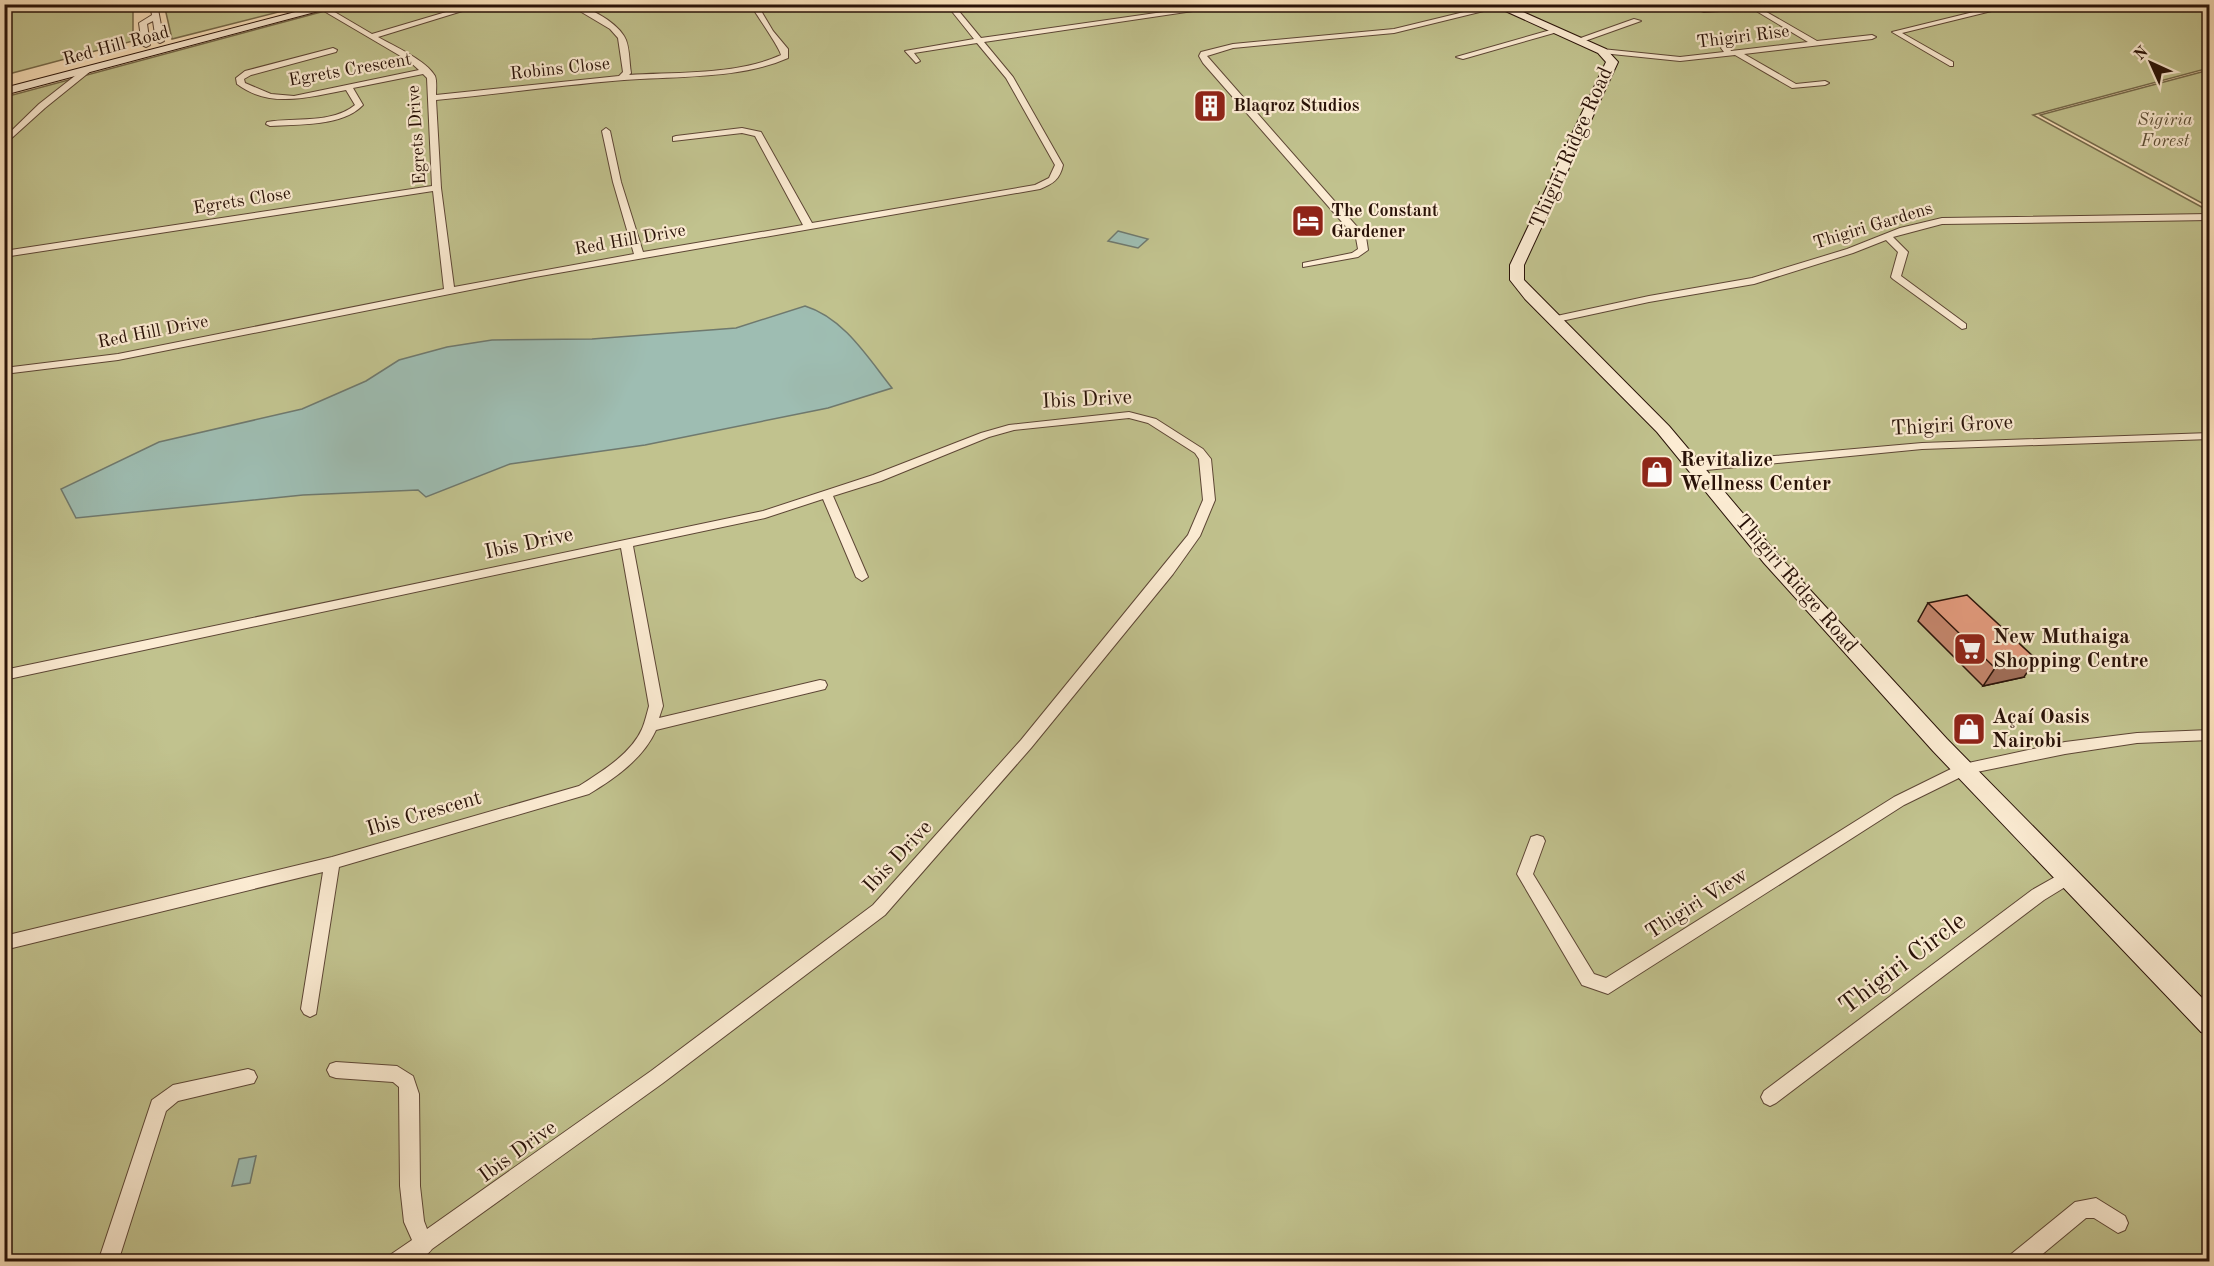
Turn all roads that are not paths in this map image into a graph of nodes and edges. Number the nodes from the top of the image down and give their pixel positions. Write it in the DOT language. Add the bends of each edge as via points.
graph roads {
  1 [pos="153,4"];
  2 [pos="300,4"];
  3 [pos="340,4"];
  4 [pos="482,4"];
  5 [pos="571,4"];
  6 [pos="753,4"];
  7 [pos="949,4"];
  8 [pos="1237,4"];
  9 [pos="1683,4"];
  10 [pos="2018,4"];
  11 [pos="1498,5"];
  12 [pos="320,7"];
  13 [pos="154,17"];
  14 [pos="1637,21"];
  15 [pos="1557,31"];
  16 [pos="372,36"];
  17 [pos="1872,37"];
  18 [pos="980,40"];
  19 [pos="1579,40"];
  20 [pos="160,41"];
  21 [pos="1728,41"];
  22 [pos="1816,43"];
  23 [pos="146,45"];
  24 [pos="333,50"];
  25 [pos="1602,51"];
  26 [pos="1734,53"];
  27 [pos="1460,57"];
  28 [pos="916,61"];
  29 [pos="1950,64"];
  30 [pos="88,70"];
  31 [pos="427,71"];
  32 [pos="621,78"];
  33 [pos="4,83"];
  34 [pos="1825,83"];
  35 [pos="348,87"];
  36 [pos="4,92"];
  37 [pos="433,98"];
  38 [pos="270,124"];
  39 [pos="606,131"];
  40 [pos="676,139"];
  41 [pos="4,143"];
  42 [pos="437,188"];
  43 [pos="2210,217"];
  44 [pos="809,226"];
  45 [pos="1887,236"];
  46 [pos="4,254"];
  47 [pos="639,256"];
  48 [pos="1306,266"];
  49 [pos="448,291"];
  50 [pos="1552,320"];
  51 [pos="1962,326"];
  52 [pos="4,371"];
  53 [pos="2210,436"];
  54 [pos="1696,467"];
  55 [pos="827,495"];
  56 [pos="627,545"];
  57 [pos="862,577"];
  58 [pos="4,675"];
  59 [pos="820,685"];
  60 [pos="650,726"];
  61 [pos="2210,735"];
  62 [pos="1964,769"];
  63 [pos="1537,841"];
  64 [pos="332,863"];
  65 [pos="2069,876"];
  66 [pos="4,943"];
  67 [pos="310,1009"];
  68 [pos="2210,1024"];
  69 [pos="336,1070"];
  70 [pos="248,1077"];
  71 [pos="1770,1097"];
  72 [pos="2118,1222"];
  73 [pos="424,1245"];
  74 [pos="108,1262"];
  75 [pos="397,1262"];
  76 [pos="2018,1262"];
  1 -- 13 [label="street"];
  2 -- 20 [label="street, Red Hill Road"];
  3 -- 12 [label="street, Red Hill Road"];
  4 -- 16 [label="street"];
  5 -- 32 [label="street, Robins Close" via="613,27 622,38 627,73"];
  6 -- 32 [label="street" via="784,49 785,56 780,60 743,68"];
  7 -- 18 [label="street, Red Hill Drive"];
  8 -- 18 [label="street"];
  9 -- 22 [label="street, Thigiri Rise" via="1704,10 1754,7"];
  10 -- 29 [label="street" via="1896,32"];
  11 -- 15 [label="street, Thigiri Ridge Road"];
  11 -- 48 [label="street" via="1404,30 1233,46 1204,54 1206,61 1361,237 1363,250 1355,255"];
  12 -- 16 [label="street, Egrets Drive"];
  12 -- 30 [label="street, Red Hill Road"];
  13 -- 20 [label="street"];
  13 -- 23 [label="street" via="143,23"];
  14 -- 19 [label="street"];
  15 -- 19 [label="street, Thigiri Ridge Road"];
  15 -- 27 [label="street"];
  16 -- 31 [label="street, Egrets Drive"];
  17 -- 22 [label="street"];
  18 -- 28 [label="street" via="909,51"];
  18 -- 44 [label="street, Red Hill Drive" via="1009,77 1056,159 1059,165 1055,178 1037,187"];
  19 -- 25 [label="street, Thigiri Ridge Road"];
  20 -- 23 [label="street, Red Hill Road"];
  21 -- 26 [label="street" via="1725,48"];
  22 -- 26 [label="street, Thigiri Rise"];
  23 -- 33 [label="street, Red Hill Road"];
  24 -- 35 [label="street, Egrets Crescent" via="248,73 239,81 282,98"];
  25 -- 26 [label="street, Thigiri Rise" via="1680,59"];
  25 -- 50 [label="street, Thigiri Ridge Road" via="1612,65 1517,265 1518,280"];
  26 -- 34 [label="street" via="1795,86"];
  30 -- 36 [label="street, Red Hill Road"];
  30 -- 41 [label="street" via="42,106"];
  31 -- 35 [label="street, Egrets Crescent"];
  31 -- 37 [label="street, Egrets Drive"];
  32 -- 37 [label="street, Robins Close"];
  35 -- 38 [label="street" via="359,105 355,111"];
  37 -- 42 [label="street, Egrets Drive"];
  39 -- 47 [label="street"];
  40 -- 44 [label="street" via="742,130 758,134"];
  42 -- 46 [label="street, Egrets Close"];
  42 -- 49 [label="street, Egrets Drive"];
  43 -- 45 [label="street, Thigiri Gardens" via="1954,220"];
  44 -- 47 [label="street, Red Hill Drive"];
  45 -- 50 [label="street, Thigiri Gardens" via="1754,281"];
  45 -- 51 [label="street" via="1903,252 1896,277"];
  47 -- 49 [label="street, Red Hill Drive"];
  49 -- 52 [label="street, Red Hill Drive" via="118,357"];
  50 -- 54 [label="street, Thigiri Ridge Road" via="1663,429"];
  53 -- 54 [label="street, Thigiri Grove" via="1922,446"];
  54 -- 62 [label="street, Thigiri Ridge Road" via="1771,559"];
  55 -- 56 [label="street, Ibis Drive" via="765,514"];
  55 -- 57 [label="street"];
  55 -- 73 [label="street, Ibis Drive" via="1013,427 1129,415 1152,421 1198,451 1205,459 1209,500 1194,536 1168,571 1026,744 879,910"];
  56 -- 58 [label="street, Ibis Drive"];
  56 -- 60 [label="street, Ibis Crescent" via="656,706"];
  59 -- 60 [label="street"];
  60 -- 64 [label="street, Ibis Crescent" via="636,749 584,790"];
  61 -- 62 [label="street" via="2137,738"];
  62 -- 63 [label="street, Thigiri View" via="1899,801 1608,986 1588,980 1525,874"];
  62 -- 65 [label="street, Thigiri Ridge Road"];
  64 -- 66 [label="street, Ibis Crescent"];
  64 -- 67 [label="street"];
  65 -- 68 [label="street, Thigiri Ridge Road"];
  65 -- 71 [label="street, Thigiri Circle" via="2038,895"];
  69 -- 73 [label="street" via="397,1074 407,1082 414,1222"];
  70 -- 74 [label="street" via="173,1094 158,1106"];
  72 -- 76 [label="street" via="2096,1208 2082,1209"];
  73 -- 75 [label="street, Ibis Drive"];
}
